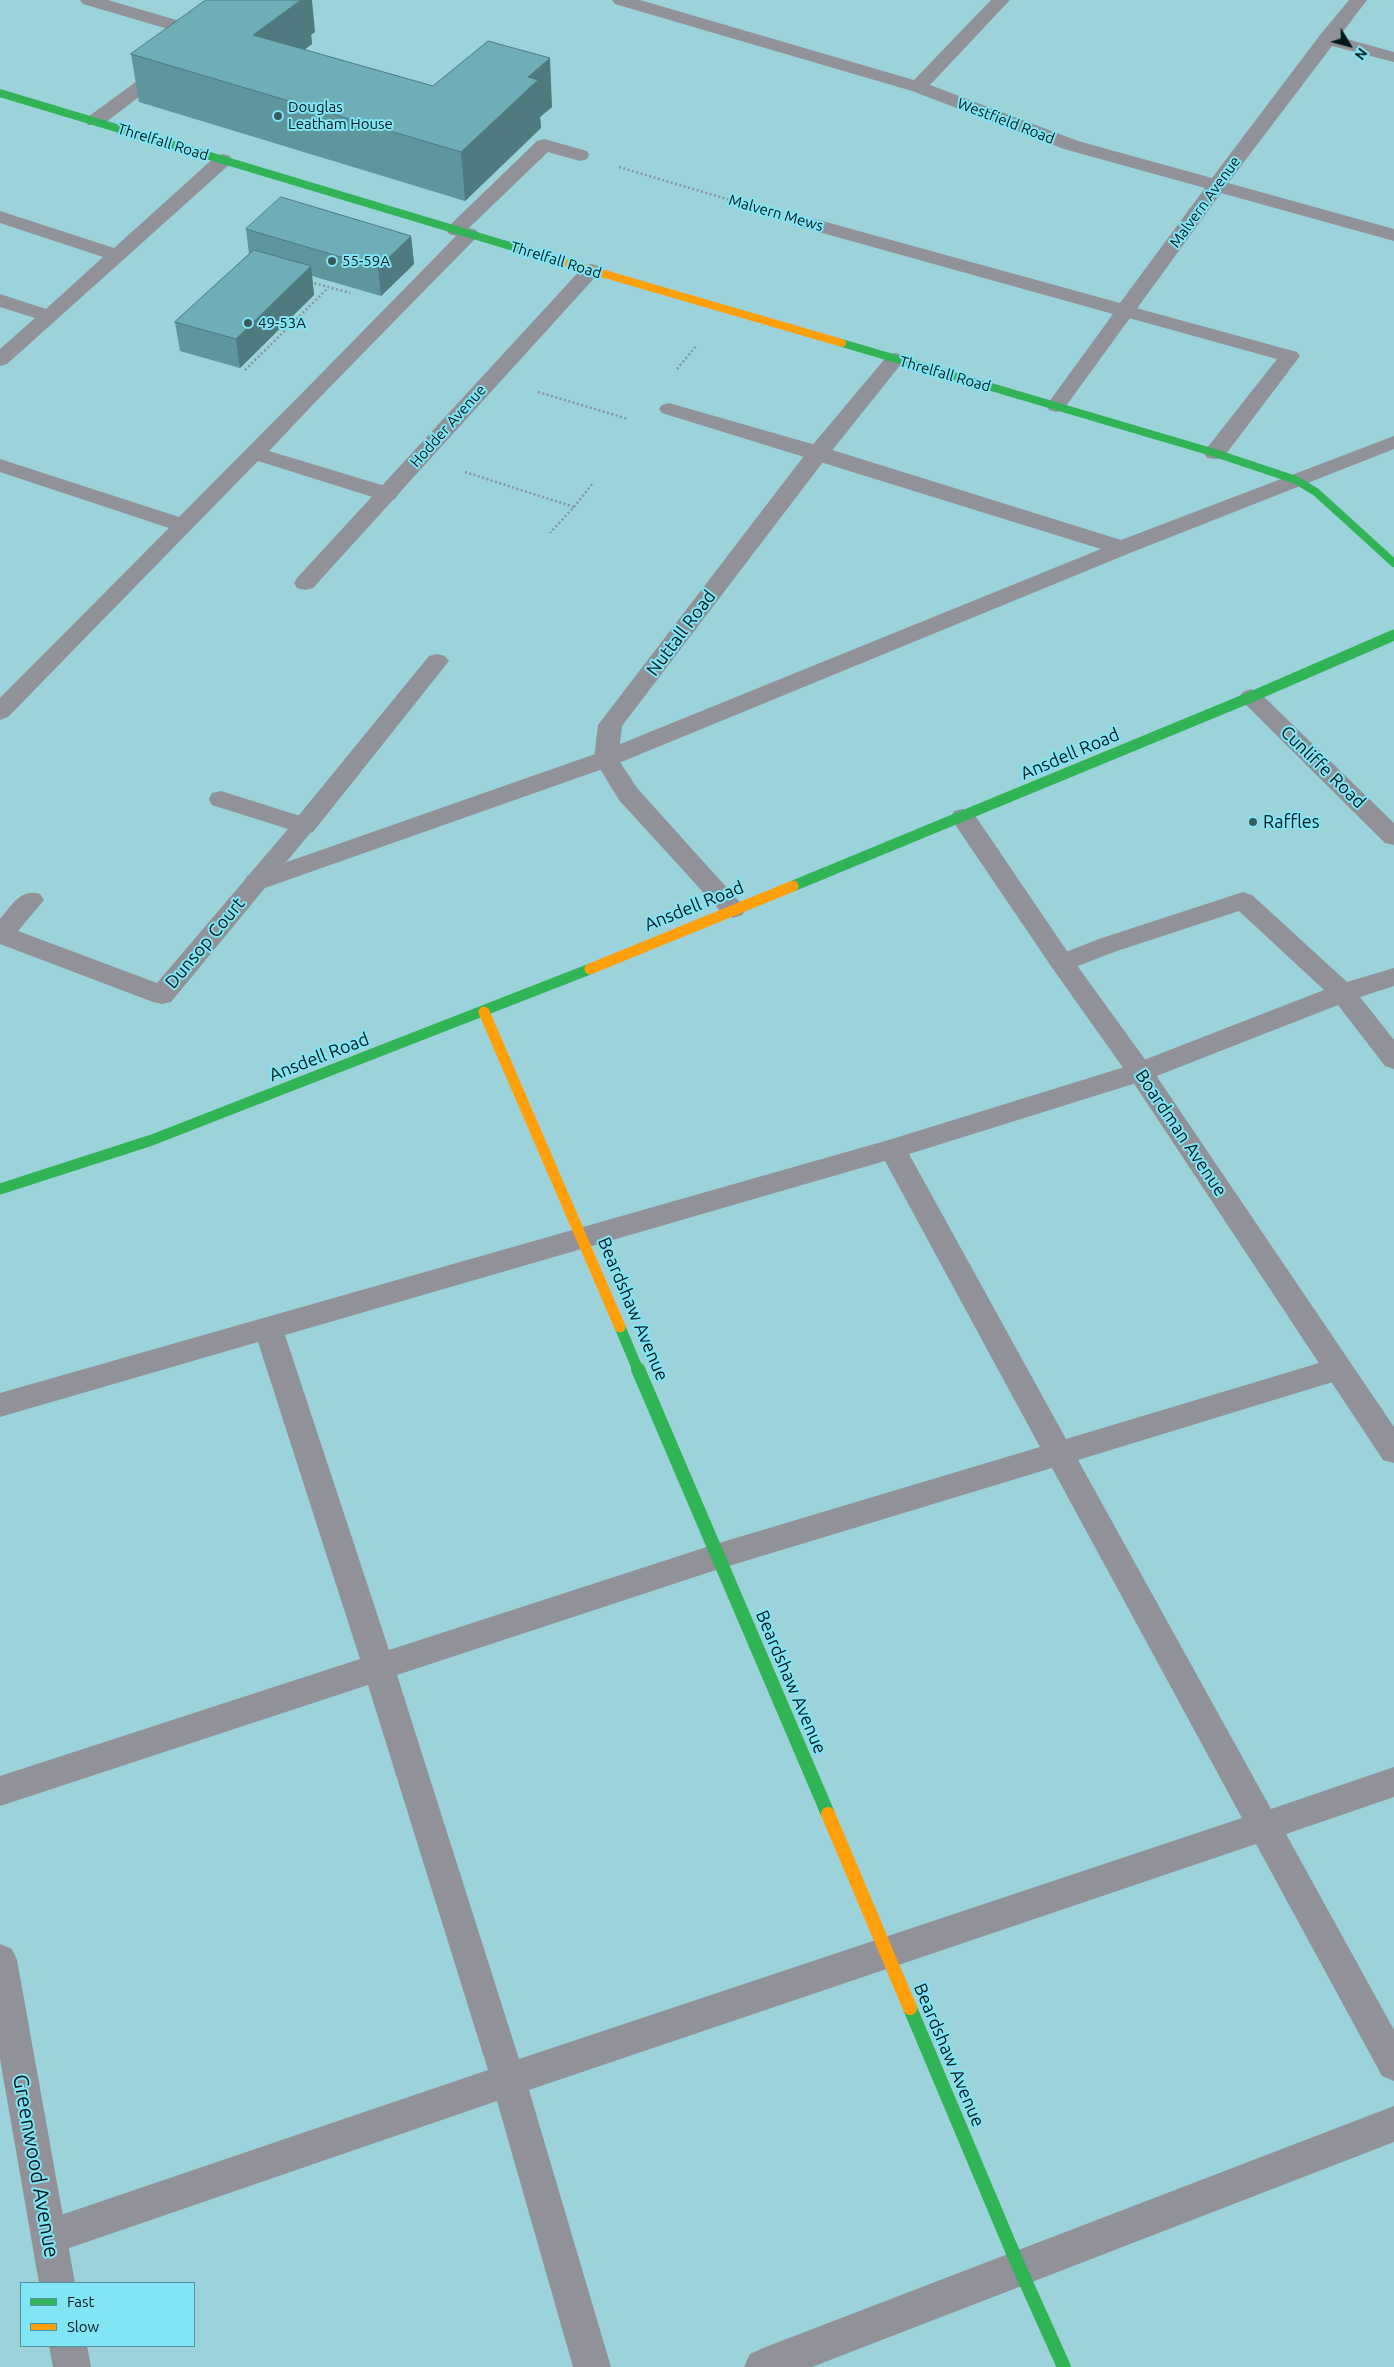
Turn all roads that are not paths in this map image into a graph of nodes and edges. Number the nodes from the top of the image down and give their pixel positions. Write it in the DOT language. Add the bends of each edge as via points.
graph roads {
  1 [pos="89,0"];
  2 [pos="621,0"];
  3 [pos="1001,0"];
  4 [pos="1358,0"];
  5 [pos="1326,39"];
  6 [pos="195,47"];
  7 [pos="1394,56"];
  8 [pos="180,58"];
  9 [pos="918,87"];
  10 [pos="0,93"];
  11 [pos="95,121"];
  12 [pos="580,155"];
  13 [pos="222,160"];
  14 [pos="1216,186"];
  15 [pos="0,217"];
  16 [pos="808,223"];
  17 [pos="463,232"];
  18 [pos="1394,235"];
  19 [pos="116,255"];
  20 [pos="591,270"];
  21 [pos="0,300"];
  22 [pos="1125,311"];
  23 [pos="48,316"];
  24 [pos="895,359"];
  25 [pos="0,360"];
  26 [pos="1056,406"];
  27 [pos="669,410"];
  28 [pos="1394,442"];
  29 [pos="818,453"];
  30 [pos="1215,453"];
  31 [pos="254,454"];
  32 [pos="0,465"];
  33 [pos="1296,480"];
  34 [pos="387,494"];
  35 [pos="183,525"];
  36 [pos="1122,548"];
  37 [pos="1394,563"];
  38 [pos="305,583"];
  39 [pos="1394,634"];
  40 [pos="437,661"];
  41 [pos="1251,697"];
  42 [pos="0,712"];
  43 [pos="606,759"];
  44 [pos="222,799"];
  45 [pos="963,818"];
  46 [pos="304,826"];
  47 [pos="1394,837"];
  48 [pos="256,882"];
  49 [pos="31,900"];
  50 [pos="733,909"];
  51 [pos="0,935"];
  52 [pos="1062,963"];
  53 [pos="1394,978"];
  54 [pos="1343,993"];
  55 [pos="484,1012"];
  56 [pos="1394,1059"];
  57 [pos="1140,1072"];
  58 [pos="892,1149"];
  59 [pos="0,1189"];
  60 [pos="583,1238"];
  61 [pos="268,1328"];
  62 [pos="1339,1369"];
  63 [pos="0,1405"];
  64 [pos="1394,1451"];
  65 [pos="1059,1454"];
  66 [pos="719,1556"];
  67 [pos="378,1666"];
  68 [pos="1394,1782"];
  69 [pos="0,1791"];
  70 [pos="1264,1828"];
  71 [pos="886,1952"];
  72 [pos="0,1960"];
  73 [pos="1394,2064"];
  74 [pos="508,2079"];
  75 [pos="1394,2124"];
  76 [pos="49,2238"];
  77 [pos="1019,2267"];
  78 [pos="57,2282"];
  79 [pos="68,2347"];
  80 [pos="72,2367"];
  81 [pos="592,2367"];
  82 [pos="763,2367"];
  83 [pos="1064,2367"];
  1 -- 6 [label="street" via="210,35"];
  2 -- 9 [label="street, Westfield Road"];
  3 -- 9 [label="street"];
  4 -- 5 [label="street, Malvern Avenue"];
  5 -- 7 [label="street"];
  5 -- 14 [label="street, Malvern Avenue"];
  8 -- 11 [label="street"];
  9 -- 14 [label="street, Westfield Road" via="1071,145"];
  10 -- 11 [label="street, Threlfall Road"];
  11 -- 13 [label="street, Threlfall Road"];
  12 -- 17 [label="street" via="544,145"];
  13 -- 17 [label="street, Threlfall Road"];
  13 -- 19 [label="street"];
  14 -- 18 [label="street, Westfield Road"];
  14 -- 22 [label="street, Malvern Avenue"];
  15 -- 19 [label="street"];
  16 -- 22 [label="street, Malvern Mews"];
  17 -- 20 [label="street, Threlfall Road"];
  17 -- 31 [label="street" via="398,308"];
  19 -- 23 [label="street"];
  20 -- 24 [label="street, Threlfall Road"];
  20 -- 34 [label="street, Hodder Avenue"];
  21 -- 23 [label="street"];
  22 -- 26 [label="street, Malvern Avenue"];
  22 -- 30 [label="street, Malvern Mews" via="1290,356"];
  23 -- 25 [label="street"];
  24 -- 26 [label="street, Threlfall Road"];
  24 -- 29 [label="street, Nuttall Road"];
  26 -- 30 [label="street, Threlfall Road"];
  27 -- 29 [label="street"];
  28 -- 33 [label="street"];
  29 -- 36 [label="street"];
  29 -- 43 [label="street, Nuttall Road" via="610,725"];
  30 -- 33 [label="street, Threlfall Road"];
  31 -- 34 [label="street"];
  31 -- 35 [label="street"];
  32 -- 35 [label="street"];
  33 -- 36 [label="street"];
  33 -- 37 [label="street, Threlfall Road" via="1316,492"];
  34 -- 38 [label="street, Hodder Avenue"];
  35 -- 42 [label="street"];
  36 -- 43 [label="street"];
  39 -- 41 [label="street, Ansdell Road"];
  40 -- 46 [label="street, Dunsop Court"];
  41 -- 45 [label="street, Ansdell Road"];
  41 -- 47 [label="street, Cunliffe Road"];
  43 -- 48 [label="street"];
  43 -- 50 [label="street" via="628,794"];
  44 -- 46 [label="street"];
  45 -- 50 [label="street, Ansdell Road"];
  45 -- 52 [label="street, Boardman Avenue"];
  46 -- 48 [label="street, Dunsop Court"];
  48 -- 51 [label="street, Dunsop Court" via="162,995"];
  49 -- 51 [label="street"];
  50 -- 55 [label="street, Ansdell Road"];
  52 -- 54 [label="street" via="1243,901"];
  52 -- 57 [label="street, Boardman Avenue"];
  53 -- 54 [label="street"];
  54 -- 56 [label="street"];
  54 -- 57 [label="street"];
  55 -- 59 [label="street, Ansdell Road" via="152,1140"];
  55 -- 60 [label="street, Beardshaw Avenue"];
  57 -- 58 [label="street"];
  57 -- 62 [label="street, Boardman Avenue"];
  58 -- 60 [label="street"];
  58 -- 65 [label="street"];
  60 -- 61 [label="street"];
  60 -- 66 [label="street, Beardshaw Avenue"];
  61 -- 63 [label="street"];
  61 -- 67 [label="street"];
  62 -- 64 [label="street, Boardman Avenue"];
  62 -- 65 [label="street"];
  65 -- 66 [label="street"];
  65 -- 70 [label="street"];
  66 -- 67 [label="street"];
  66 -- 71 [label="street, Beardshaw Avenue"];
  67 -- 69 [label="street"];
  67 -- 74 [label="street"];
  68 -- 70 [label="street"];
  70 -- 71 [label="street"];
  70 -- 73 [label="street"];
  71 -- 74 [label="street"];
  71 -- 77 [label="street, Beardshaw Avenue"];
  72 -- 76 [label="street, Greenwood Avenue"];
  74 -- 76 [label="street"];
  74 -- 81 [label="street"];
  75 -- 77 [label="street"];
  76 -- 78 [label="street, Greenwood Avenue"];
  77 -- 82 [label="street"];
  77 -- 83 [label="street, Beardshaw Avenue"];
  79 -- 80 [label="street"];
}
